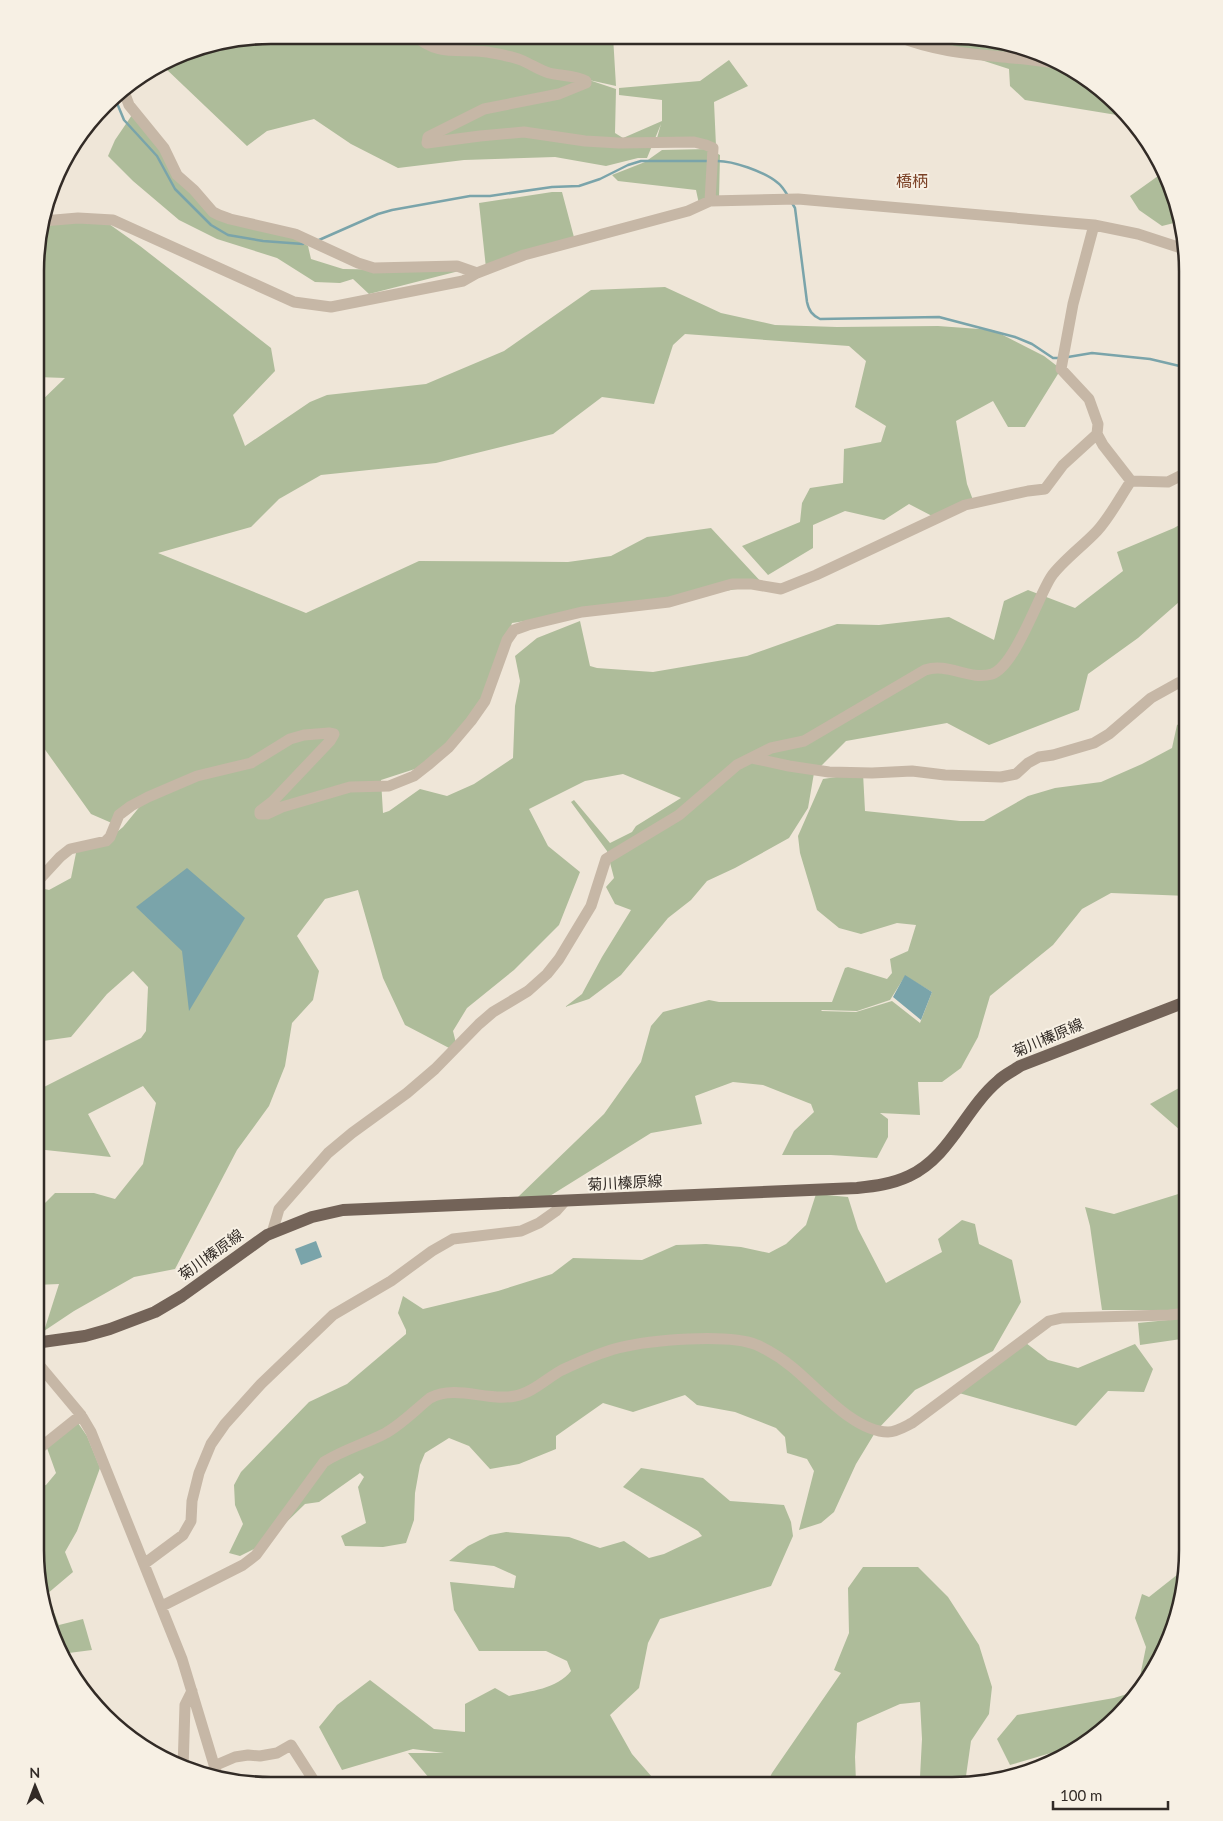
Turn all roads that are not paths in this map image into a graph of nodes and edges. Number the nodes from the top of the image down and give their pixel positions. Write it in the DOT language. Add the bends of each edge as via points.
graph roads {
  1 [pos="426,44"];
  2 [pos="917,44"];
  3 [pos="1040,61"];
  4 [pos="126,96"];
  5 [pos="710,201"];
  6 [pos="49,220"];
  7 [pos="1094,225"];
  8 [pos="1178,247"];
  9 [pos="477,273"];
  10 [pos="1098,434"];
  11 [pos="1179,476"];
  12 [pos="1131,481"];
  13 [pos="1179,683"];
  14 [pos="752,758"];
  15 [pos="44,874"];
  16 [pos="1179,1004"];
  17 [pos="564,1202"];
  18 [pos="272,1233"];
  19 [pos="1179,1313"];
  20 [pos="44,1342"];
  21 [pos="44,1371"];
  22 [pos="81,1415"];
  23 [pos="44,1445"];
  24 [pos="144,1564"];
  25 [pos="162,1606"];
  26 [pos="192,1691"];
  27 [pos="183,1760"];
  28 [pos="214,1766"];
  29 [pos="216,1771"];
  30 [pos="312,1777"];
  1 -- 5 [label="street" via="444,50 486,52 586,81 560,94 484,109 428,137 427,143 524,132 585,141 694,142 713,148"];
  2 -- 3 [label="street" via="966,54"];
  4 -- 9 [label="street" via="129,105 164,148 177,175 219,216 295,234 374,268 457,266"];
  5 -- 7 [label="street" via="790,199"];
  5 -- 9 [label="street" via="688,210 524,255"];
  6 -- 9 [label="street" via="112,220 294,302 331,307 448,285"];
  7 -- 8 [label="street"];
  7 -- 10 [label="street" via="1072,304 1061,369 1089,399"];
  10 -- 12 [label="street"];
  10 -- 15 [label="street" via="1063,465 1045,489 965,506 781,589 732,584 669,602 582,612 514,630 507,640 485,700 471,722 449,747 414,776 389,786 350,787 260,814 334,734 304,735 290,739 251,763 197,776 131,806 118,815 106,841 70,849"];
  11 -- 12 [label="street" via="1168,482"];
  12 -- 14 [label="street" via="1098,530 1051,576 1015,647 994,673 980,675 932,667 804,741 772,748"];
  13 -- 14 [label="street" via="1151,698 1094,743 1039,757 1028,762 1016,774 1000,777 912,770 829,772"];
  14 -- 18 [label="street" via="737,765 679,814 606,859 591,906 547,974 528,991 486,1018 408,1094 328,1153 279,1209"];
  16 -- 17 [label="main road, 菊川榛原線" via="1020,1066 997,1081 927,1164 889,1183 850,1189"];
  17 -- 18 [label="main road, 菊川榛原線" via="343,1210 312,1217"];
  17 -- 24 [label="street" via="539,1223 521,1231 453,1239 333,1315 261,1384 225,1424 211,1444 199,1473 191,1521 182,1535"];
  18 -- 20 [label="main road, 菊川榛原線" via="155,1312 86,1336"];
  19 -- 25 [label="street" via="1049,1321 912,1423 888,1432 876,1431 857,1422 776,1355 734,1339 688,1340 617,1348 560,1371 516,1396 452,1391 436,1395 384,1434 324,1462 256,1555 243,1565"];
  21 -- 22 [label="street"];
  22 -- 23 [label="street"];
  22 -- 24 [label="street"];
  24 -- 25 [label="street"];
  25 -- 26 [label="street"];
  26 -- 27 [label="street" via="186,1705"];
  26 -- 28 [label="street"];
  28 -- 29 [label="street"];
  28 -- 30 [label="street" via="235,1757 277,1753 291,1745"];
}
